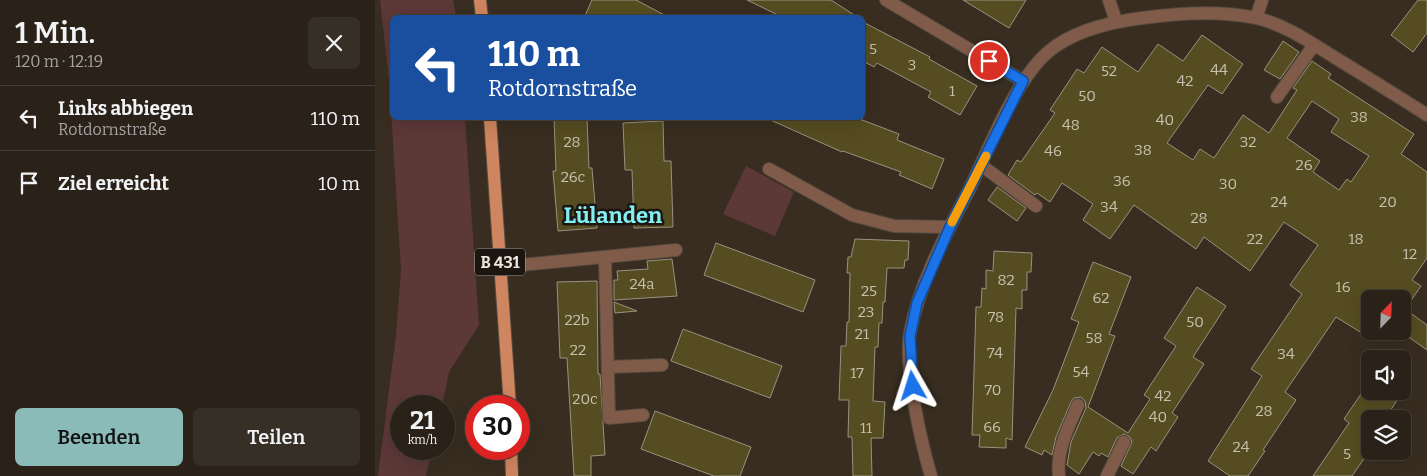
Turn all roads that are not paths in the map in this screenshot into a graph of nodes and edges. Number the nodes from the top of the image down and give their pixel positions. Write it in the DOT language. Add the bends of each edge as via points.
graph roads {
  1 [pos="480,0"];
  2 [pos="886,0"];
  3 [pos="1109,0"];
  4 [pos="1262,0"];
  5 [pos="482,15"];
  6 [pos="1256,18"];
  7 [pos="1117,21"];
  8 [pos="1314,45"];
  9 [pos="1023,81"];
  10 [pos="1277,97"];
  11 [pos="1427,115"];
  12 [pos="490,120"];
  13 [pos="981,165"];
  14 [pos="769,169"];
  15 [pos="1037,206"];
  16 [pos="950,227"];
  17 [pos="676,250"];
  18 [pos="605,257"];
  19 [pos="501,267"];
  20 [pos="662,365"];
  21 [pos="608,367"];
  22 [pos="509,395"];
  23 [pos="1078,406"];
  24 [pos="643,415"];
  25 [pos="1124,442"];
  26 [pos="511,460"];
  27 [pos="512,476"];
  28 [pos="931,476"];
  29 [pos="1059,476"];
  30 [pos="1107,476"];
  1 -- 5 [label="main road"];
  2 -- 9 [label="street"];
  3 -- 7 [label="street"];
  4 -- 6 [label="street"];
  6 -- 7 [label="street" via="1175,14"];
  6 -- 8 [label="street"];
  7 -- 9 [label="street" via="1079,33 1049,52"];
  8 -- 10 [label="street"];
  8 -- 11 [label="street"];
  9 -- 13 [label="street"];
  12 -- 19 [label="main road, B 431"];
  13 -- 15 [label="street"];
  13 -- 16 [label="street"];
  14 -- 16 [label="street" via="853,215 894,226"];
  16 -- 28 [label="street" via="917,303 910,336 911,370 923,449"];
  17 -- 18 [label="street"];
  18 -- 19 [label="street"];
  18 -- 21 [label="street"];
  19 -- 22 [label="main road, B 431"];
  20 -- 21 [label="street"];
  21 -- 24 [label="street" via="609,418"];
  23 -- 29 [label="street" via="1063,439 1058,459"];
  25 -- 30 [label="street"];
  26 -- 27 [label="main road"];
}
